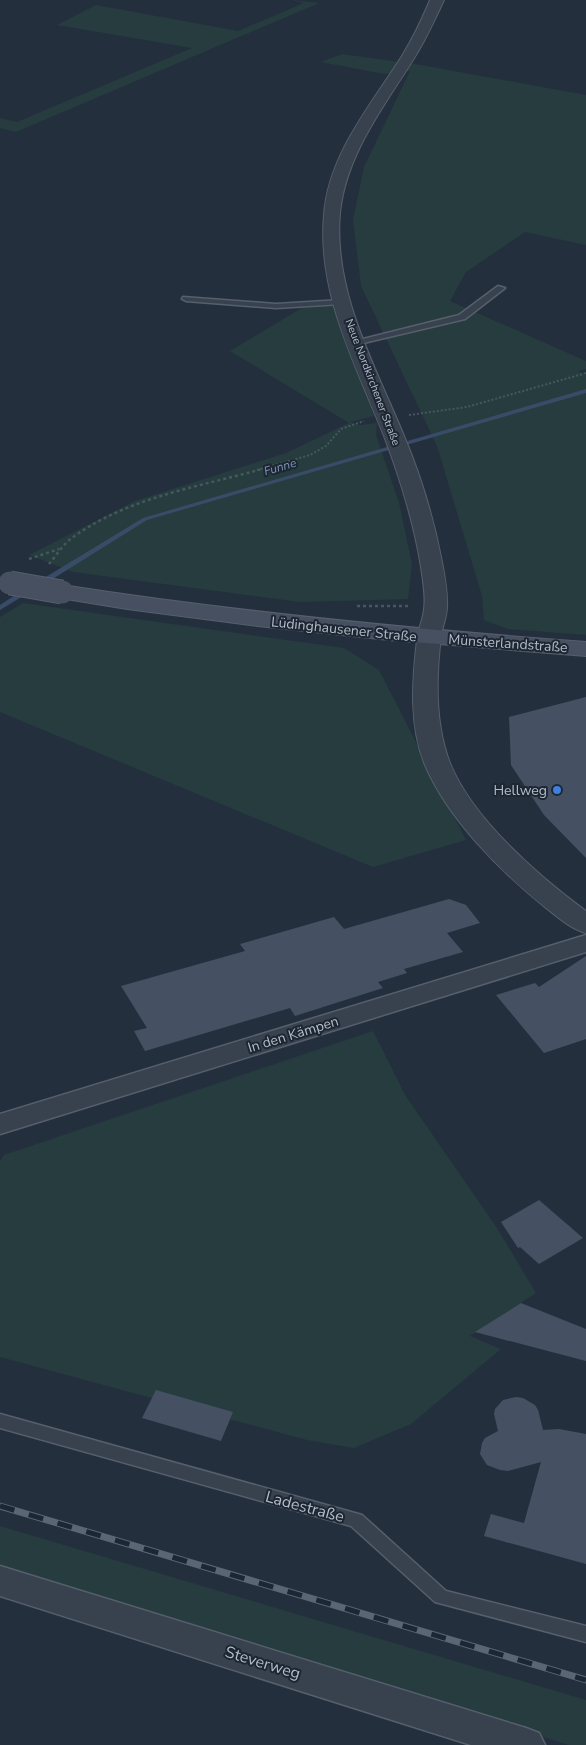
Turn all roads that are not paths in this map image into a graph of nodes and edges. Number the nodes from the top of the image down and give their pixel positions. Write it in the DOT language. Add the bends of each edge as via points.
graph roads {
  1 [pos="437,0"];
  2 [pos="501,288"];
  3 [pos="186,299"];
  4 [pos="342,302"];
  5 [pos="355,342"];
  6 [pos="5,582"];
  7 [pos="429,638"];
  8 [pos="586,649"];
  9 [pos="586,924"];
  10 [pos="586,943"];
  11 [pos="0,1124"];
  12 [pos="0,1421"];
  13 [pos="0,1581"];
  14 [pos="586,1634"];
  15 [pos="526,1745"];
  1 -- 4 [label="street, Neue Nordkirchener Straße" via="421,33 351,149 339,181 332,210 331,244"];
  2 -- 5 [label="lane" via="462,317"];
  3 -- 4 [label="lane" via="276,306"];
  4 -- 5 [label="street, Neue Nordkirchener Straße"];
  5 -- 7 [label="street, Neue Nordkirchener Straße" via="401,456 425,532 436,606"];
  6 -- 7 [label="main road, Lüdinghausener Straße, bridge" via="157,607"];
  7 -- 8 [label="main road, Münsterlandstraße"];
  7 -- 9 [label="street, Lüdinghausener Straße" via="427,693 437,764 457,799 507,860"];
  10 -- 11 [label="street, In den Kämpen"];
  12 -- 14 [label="lane, Ladestraße" via="356,1520 441,1596"];
  13 -- 15 [label="street, Steverweg"];
}
